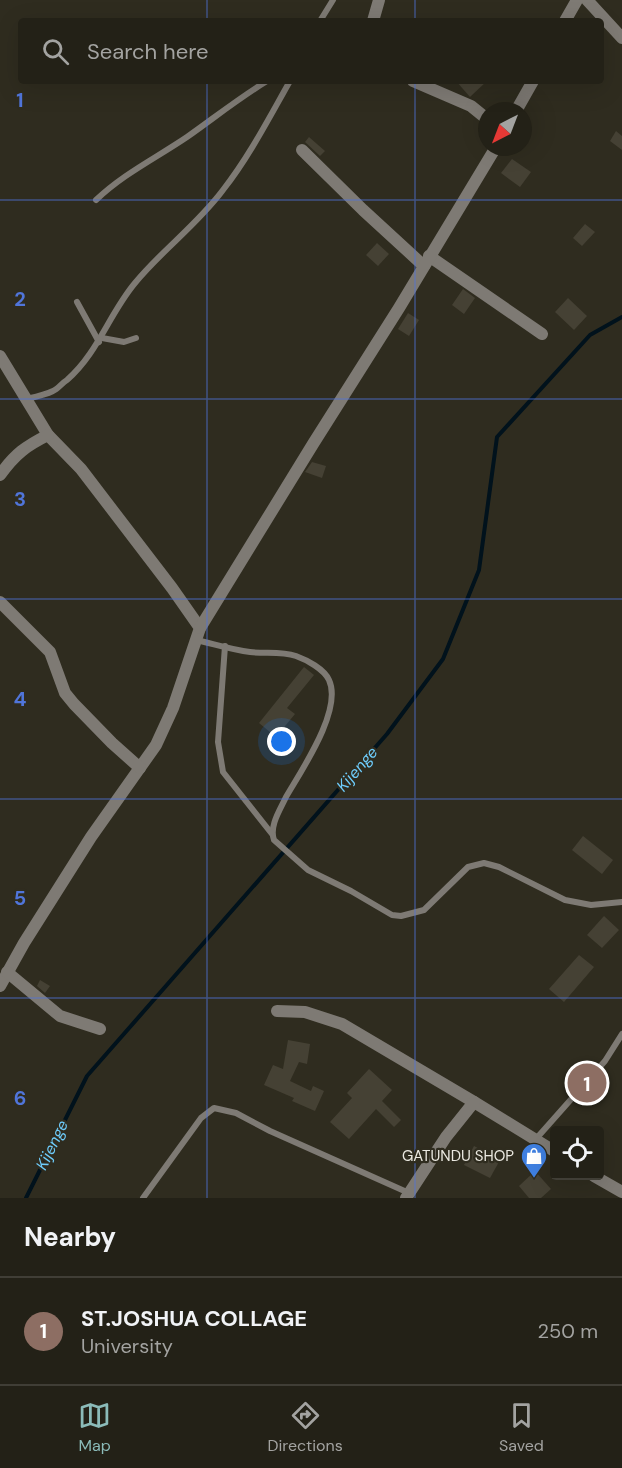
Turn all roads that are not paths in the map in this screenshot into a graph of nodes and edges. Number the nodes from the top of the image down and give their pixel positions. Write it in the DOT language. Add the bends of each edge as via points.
graph roads {
  1 [pos="333,0"];
  2 [pos="379,0"];
  3 [pos="577,0"];
  4 [pos="587,0"];
  5 [pos="322,18"];
  6 [pos="374,18"];
  7 [pos="567,18"];
  8 [pos="604,18"];
  9 [pos="604,18"];
  10 [pos="622,38"];
  11 [pos="262,84"];
  12 [pos="288,84"];
  13 [pos="420,84"];
  14 [pos="531,84"];
  15 [pos="521,102"];
  16 [pos="478,112"];
  17 [pos="303,150"];
  18 [pos="490,156"];
  19 [pos="96,200"];
  20 [pos="426,261"];
  21 [pos="77,302"];
  22 [pos="542,334"];
  23 [pos="136,338"];
  24 [pos="101,340"];
  25 [pos="0,356"];
  26 [pos="26,399"];
  27 [pos="48,435"];
  28 [pos="0,475"];
  29 [pos="0,602"];
  30 [pos="198,634"];
  31 [pos="225,646"];
  32 [pos="140,768"];
  33 [pos="273,838"];
  34 [pos="622,902"];
  35 [pos="8,972"];
  36 [pos="0,986"];
  37 [pos="277,1011"];
  38 [pos="100,1029"];
  39 [pos="622,1034"];
  40 [pos="474,1102"];
  41 [pos="535,1140"];
  42 [pos="550,1148"];
  43 [pos="601,1180"];
  44 [pos="622,1192"];
  45 [pos="411,1197"];
  46 [pos="143,1198"];
  1 -- 5 [label="lane"];
  2 -- 6 [label="street"];
  3 -- 7 [label="street"];
  4 -- 8 [label="street"];
  9 -- 10 [label="street"];
  11 -- 19 [label="lane" via="112,185"];
  12 -- 24 [label="lane" via="223,190 134,284"];
  13 -- 16 [label="street"];
  14 -- 15 [label="street"];
  17 -- 20 [label="street" via="363,210"];
  18 -- 20 [label="street"];
  20 -- 22 [label="street"];
  20 -- 30 [label="street"];
  21 -- 24 [label="lane"];
  23 -- 24 [label="lane" via="124,342"];
  24 -- 26 [label="lane" via="80,369 54,391"];
  25 -- 26 [label="street"];
  26 -- 27 [label="street"];
  27 -- 28 [label="street" via="20,451"];
  27 -- 30 [label="street" via="81,469 172,588"];
  29 -- 32 [label="street" via="50,652 65,693 74,704"];
  30 -- 31 [label="lane"];
  30 -- 32 [label="street" via="174,708"];
  31 -- 33 [label="lane" via="218,742 223,772"];
  31 -- 33 [label="lane" via="296,656 330,681 331,703 322,733 280,808"];
  32 -- 35 [label="street" via="91,837"];
  33 -- 34 [label="lane" via="314,873 392,915 424,910 468,867 484,863 565,900 591,905"];
  35 -- 36 [label="street"];
  35 -- 38 [label="street" via="60,1016"];
  37 -- 40 [label="street" via="305,1012 342,1024"];
  39 -- 41 [label="lane" via="605,1061"];
  40 -- 41 [label="street"];
  40 -- 45 [label="street" via="446,1137"];
  41 -- 42 [label="street"];
  43 -- 44 [label="street"];
  45 -- 46 [label="lane" via="236,1113 214,1108 201,1118"];
}
